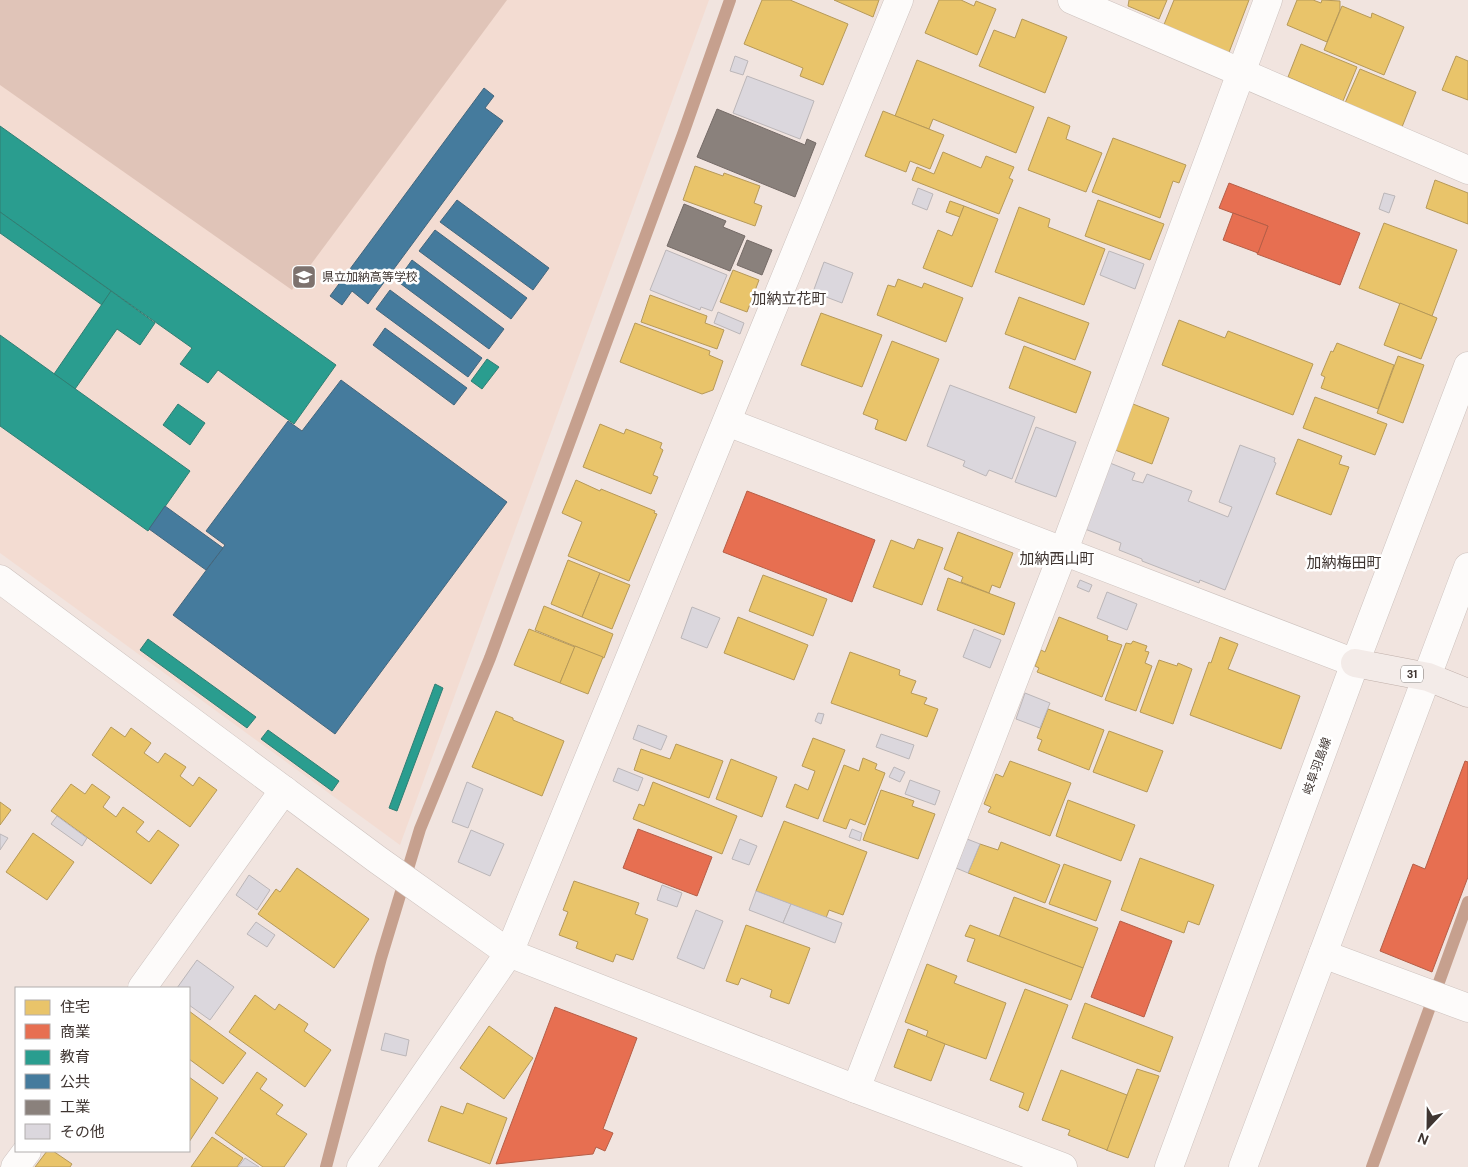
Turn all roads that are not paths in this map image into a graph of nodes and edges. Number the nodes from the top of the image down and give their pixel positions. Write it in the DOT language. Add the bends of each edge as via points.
graph roads {
  1 [pos="899,0"];
  2 [pos="1072,0"];
  3 [pos="1268,0"];
  4 [pos="1241,73"];
  5 [pos="1468,170"];
  6 [pos="1468,366"];
  7 [pos="727,422"];
  8 [pos="1064,550"];
  9 [pos="1468,566"];
  10 [pos="0,579"];
  11 [pos="1355,663"];
  12 [pos="1428,677"];
  13 [pos="1468,693"];
  14 [pos="284,790"];
  15 [pos="509,952"];
  16 [pos="1323,954"];
  17 [pos="143,987"];
  18 [pos="1468,1008"];
  19 [pos="856,1089"];
  20 [pos="26,1152"];
  21 [pos="15,1167"];
  22 [pos="361,1167"];
  23 [pos="1063,1167"];
  24 [pos="1169,1167"];
  25 [pos="1243,1167"];
  1 -- 7 [label="street"];
  2 -- 4 [label="street"];
  3 -- 4 [label="street"];
  4 -- 5 [label="street"];
  4 -- 8 [label="street"];
  6 -- 11 [label="street, 岐阜羽島線"];
  7 -- 8 [label="street"];
  7 -- 15 [label="street"];
  8 -- 11 [label="street"];
  8 -- 19 [label="street"];
  9 -- 12 [label="street"];
  10 -- 14 [label="street"];
  11 -- 12 [label="main road, 31"];
  11 -- 24 [label="street, 岐阜羽島線"];
  12 -- 13 [label="main road, 31"];
  12 -- 16 [label="street"];
  14 -- 15 [label="street"];
  14 -- 17 [label="street"];
  15 -- 19 [label="street"];
  15 -- 22 [label="street"];
  16 -- 18 [label="street"];
  16 -- 25 [label="street"];
  19 -- 23 [label="street"];
  20 -- 21 [label="street"];
}
